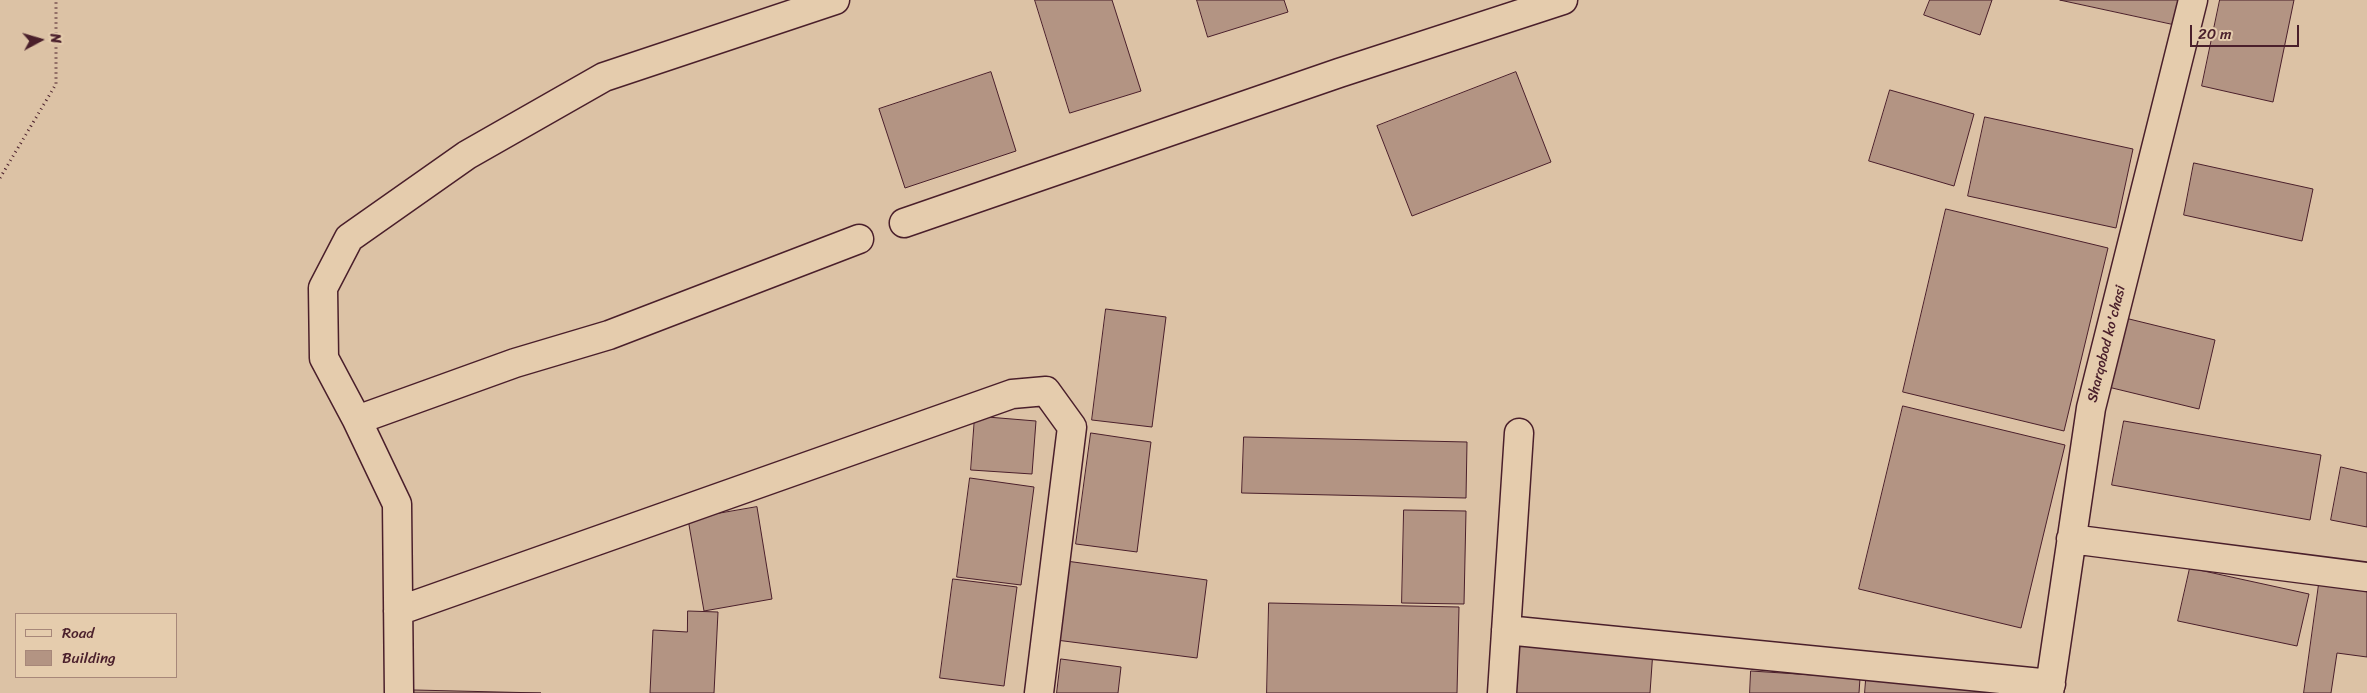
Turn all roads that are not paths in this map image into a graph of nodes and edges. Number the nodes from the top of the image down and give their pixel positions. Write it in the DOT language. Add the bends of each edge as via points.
graph roads {
  1 [pos="835,0"];
  2 [pos="1563,0"];
  3 [pos="2193,0"];
  4 [pos="809,4"];
  5 [pos="904,223"];
  6 [pos="859,239"];
  7 [pos="357,420"];
  8 [pos="1519,433"];
  9 [pos="2071,539"];
  10 [pos="2367,577"];
  11 [pos="398,611"];
  12 [pos="1506,630"];
  13 [pos="2050,688"];
  14 [pos="399,693"];
  15 [pos="1039,693"];
  16 [pos="1502,693"];
  1 -- 4 [label="street"];
  2 -- 5 [label="street" via="1339,73"];
  3 -- 9 [label="street, Sharqobod ko'chasi" via="2091,408"];
  4 -- 7 [label="street" via="604,78 467,155 349,238 323,288 324,358"];
  6 -- 7 [label="street" via="609,335 515,363"];
  7 -- 11 [label="street" via="397,504"];
  8 -- 12 [label="street"];
  9 -- 10 [label="street"];
  9 -- 13 [label="street, Sharqobod ko'chasi"];
  11 -- 14 [label="street"];
  11 -- 15 [label="street" via="1012,394 1046,391 1072,426"];
  12 -- 13 [label="street"];
  12 -- 16 [label="street"];
}
